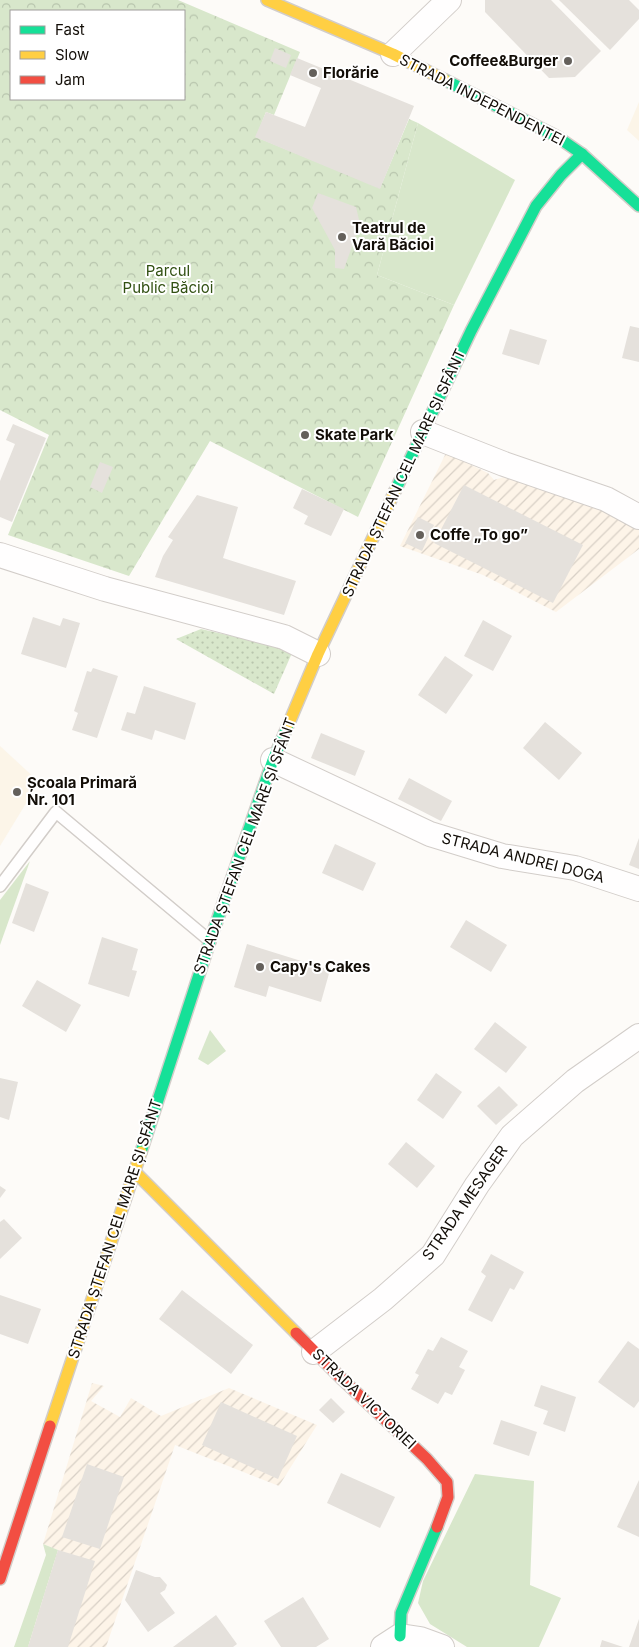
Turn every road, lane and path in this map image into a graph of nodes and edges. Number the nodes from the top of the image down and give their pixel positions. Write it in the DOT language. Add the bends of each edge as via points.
graph roads {
  1 [pos="267,0"];
  2 [pos="449,0"];
  3 [pos="393,54"];
  4 [pos="582,154"];
  5 [pos="639,206"];
  6 [pos="423,432"];
  7 [pos="639,517"];
  8 [pos="0,555"];
  9 [pos="318,654"];
  10 [pos="273,760"];
  11 [pos="0,886"];
  12 [pos="639,889"];
  13 [pos="210,941"];
  14 [pos="639,1036"];
  15 [pos="134,1171"];
  16 [pos="314,1352"];
  17 [pos="0,1579"];
  18 [pos="392,1641"];
  19 [pos="442,1647"];
  1 -- 3 [label="main road, STRADA INDEPENDENȚEI"];
  2 -- 3 [label="street, STRADA INDEPENDENȚEI"];
  3 -- 4 [label="main road, STRADA INDEPENDENȚEI" via="541,128"];
  4 -- 5 [label="main road, STRADA INDEPENDENȚEI"];
  4 -- 6 [label="main road, STRADA ȘTEFAN CEL MARE ȘI SFÂNT" via="536,206"];
  6 -- 7 [label="street" via="606,499"];
  6 -- 9 [label="main road, STRADA ȘTEFAN CEL MARE ȘI SFÂNT"];
  8 -- 9 [label="street" via="104,589 284,637"];
  9 -- 10 [label="main road, STRADA ȘTEFAN CEL MARE ȘI SFÂNT"];
  10 -- 12 [label="street, STRADA ANDREI DOGA" via="430,834 502,856 575,868"];
  10 -- 13 [label="main road, STRADA ȘTEFAN CEL MARE ȘI SFÂNT"];
  11 -- 13 [label="lane" via="56,812"];
  13 -- 15 [label="main road, STRADA ȘTEFAN CEL MARE ȘI SFÂNT"];
  14 -- 16 [label="street, STRADA MESAGER" via="575,1081 512,1136 476,1185 433,1255 383,1299"];
  15 -- 16 [label="main road, STRADA VICTORIEI"];
  15 -- 17 [label="main road, STRADA ȘTEFAN CEL MARE ȘI SFÂNT"];
  16 -- 18 [label="main road, STRADA VICTORIEI" via="447,1482 445,1506"];
  18 -- 19 [label="street, STRADA VICTORIEI" via="420,1639"];
}
